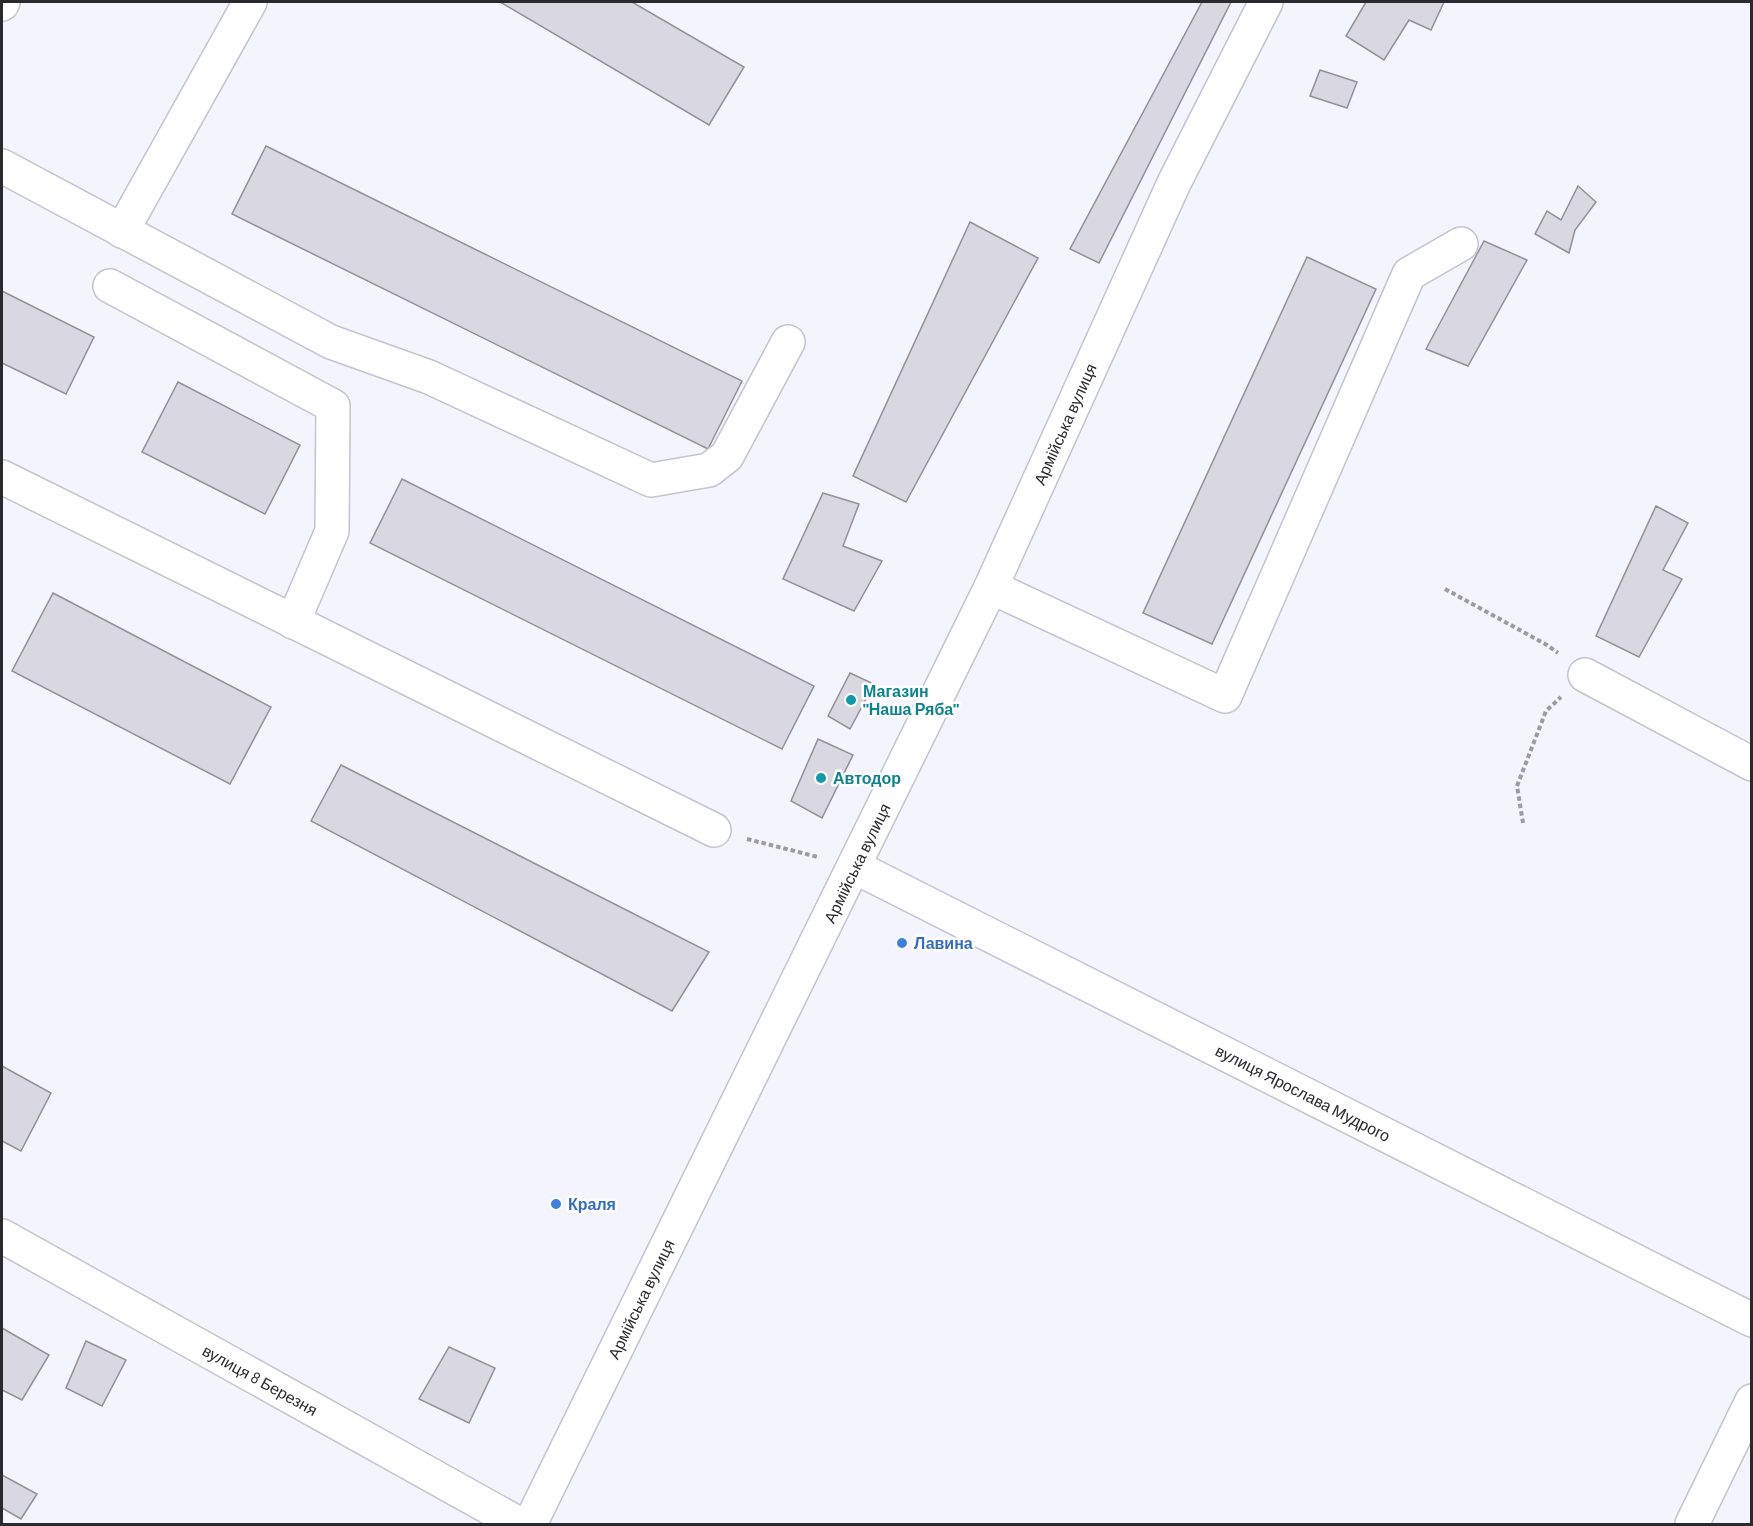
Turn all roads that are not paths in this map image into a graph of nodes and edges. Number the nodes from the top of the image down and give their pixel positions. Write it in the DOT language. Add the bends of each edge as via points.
graph roads {
  1 [pos="250,2"];
  2 [pos="1266,2"];
  3 [pos="2,166"];
  4 [pos="122,231"];
  5 [pos="1461,244"];
  6 [pos="110,286"];
  7 [pos="788,342"];
  8 [pos="2,477"];
  9 [pos="991,587"];
  10 [pos="293,622"];
  11 [pos="1585,675"];
  12 [pos="1752,764"];
  13 [pos="714,830"];
  14 [pos="855,867"];
  15 [pos="2,1236"];
  16 [pos="1752,1320"];
  17 [pos="1752,1401"];
  18 [pos="519,1524"];
  19 [pos="530,1524"];
  20 [pos="1692,1524"];
  1 -- 4 [label="street"];
  2 -- 9 [label="street, Армійська вулиця" via="1174,183"];
  3 -- 4 [label="street"];
  4 -- 7 [label="street" via="331,342 429,377 651,480 709,470 727,456"];
  5 -- 9 [label="street" via="1409,274 1225,696"];
  6 -- 10 [label="street" via="333,406 332,531"];
  8 -- 10 [label="street"];
  9 -- 14 [label="street, Армійська вулиця"];
  10 -- 13 [label="street"];
  11 -- 12 [label="street"];
  14 -- 16 [label="street, вулиця Ярослава Мудрого"];
  14 -- 19 [label="street, Армійська вулиця"];
  15 -- 18 [label="street, вулиця 8 Березня"];
  17 -- 20 [label="street"];
}
